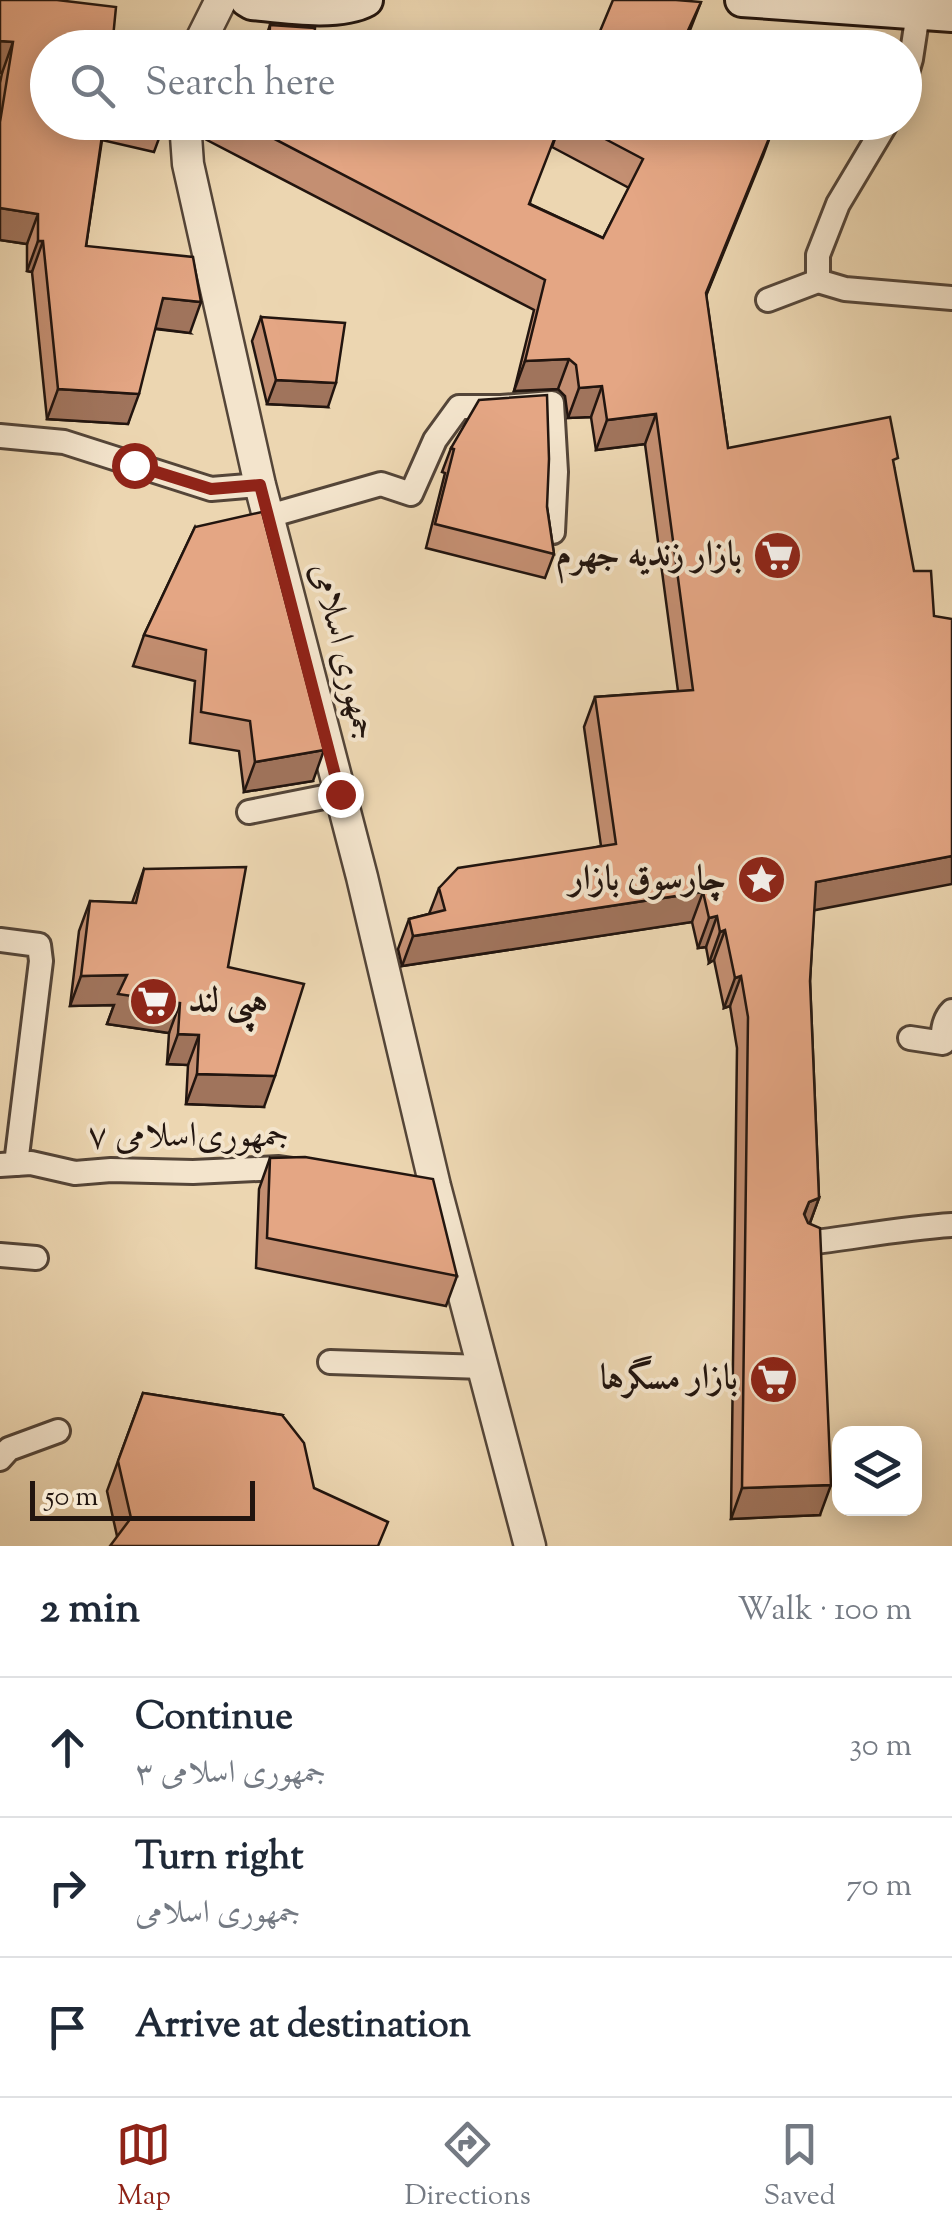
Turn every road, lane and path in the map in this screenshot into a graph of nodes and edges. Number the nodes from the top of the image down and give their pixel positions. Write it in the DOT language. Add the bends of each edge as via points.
graph roads {
  1 [pos="221,0"];
  2 [pos="247,0"];
  3 [pos="366,0"];
  4 [pos="742,0"];
  5 [pos="951,0"];
  6 [pos="918,13"];
  7 [pos="952,15"];
  8 [pos="205,30"];
  9 [pos="916,30"];
  10 [pos="186,140"];
  11 [pos="876,140"];
  12 [pos="818,281"];
  13 [pos="952,298"];
  14 [pos="768,300"];
  15 [pos="0,436"];
  16 [pos="260,485"];
  17 [pos="269,516"];
  18 [pos="553,532"];
  19 [pos="340,794"];
  20 [pos="250,812"];
  21 [pos="0,940"];
  22 [pos="952,1011"];
  23 [pos="910,1038"];
  24 [pos="8,1164"];
  25 [pos="313,1174"];
  26 [pos="952,1225"];
  27 [pos="808,1242"];
  28 [pos="0,1254"];
  29 [pos="36,1258"];
  30 [pos="330,1362"];
  31 [pos="483,1367"];
  32 [pos="58,1431"];
  33 [pos="0,1458"];
  34 [pos="530,1546"];
  1 -- 8 [label="street"];
  2 -- 3 [label="main road" via="287,7 355,6"];
  4 -- 6 [label="main road"];
  5 -- 7 [label="street"];
  6 -- 7 [label="main road"];
  6 -- 9 [label="street"];
  10 -- 16 [label="street, جمهوری اسلامی"];
  11 -- 12 [label="street" via="838,204 818,255"];
  12 -- 13 [label="street"];
  12 -- 14 [label="street"];
  15 -- 16 [label="street" via="64,442 211,489"];
  16 -- 17 [label="street, جمهوری اسلامی"];
  17 -- 18 [label="street" via="381,484 412,494 435,440 459,407 552,403"];
  17 -- 19 [label="street, جمهوری اسلامی"];
  19 -- 20 [label="street"];
  19 -- 31 [label="street, جمهوری اسلامی" via="421,1186"];
  21 -- 24 [label="street" via="39,945 41,960"];
  22 -- 23 [label="street" via="944,1043"];
  24 -- 25 [label="street, جمهوری‌اسلامی ۷" via="75,1174 279,1168"];
  26 -- 27 [label="street"];
  28 -- 29 [label="street"];
  30 -- 31 [label="street"];
  31 -- 34 [label="street, جمهوری اسلامی"];
  32 -- 33 [label="street"];
}
